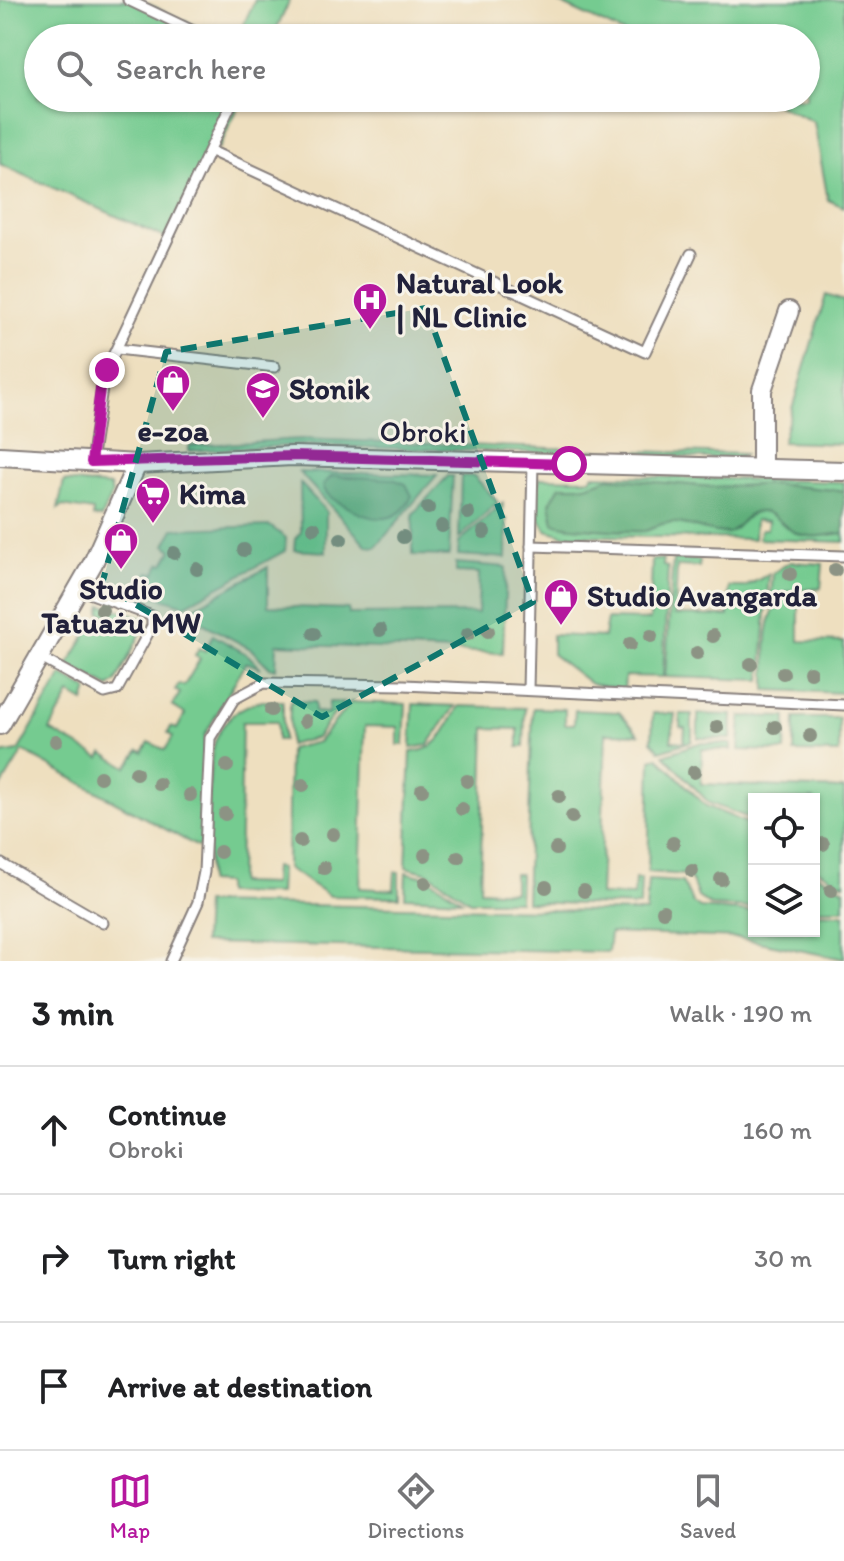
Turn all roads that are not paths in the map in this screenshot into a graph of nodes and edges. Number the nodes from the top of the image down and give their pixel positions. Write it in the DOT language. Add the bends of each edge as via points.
graph roads {
  1 [pos="128,0"];
  2 [pos="179,24"];
  3 [pos="228,112"];
  4 [pos="211,151"];
  5 [pos="691,254"];
  6 [pos="789,311"];
  7 [pos="117,349"];
  8 [pos="275,367"];
  9 [pos="0,456"];
  10 [pos="91,462"];
  11 [pos="533,463"];
  12 [pos="137,464"];
  13 [pos="762,469"];
  14 [pos="844,471"];
  15 [pos="531,546"];
  16 [pos="844,556"];
  17 [pos="78,589"];
  18 [pos="39,657"];
  19 [pos="528,690"];
  20 [pos="844,705"];
  21 [pos="0,725"];
  22 [pos="0,863"];
  23 [pos="103,923"];
  24 [pos="171,961"];
  1 -- 2 [label="lane"];
  3 -- 4 [label="lane"];
  4 -- 5 [label="lane" via="645,352"];
  4 -- 7 [label="lane"];
  6 -- 13 [label="street" via="762,390"];
  7 -- 8 [label="lane"];
  7 -- 10 [label="lane" via="102,382"];
  9 -- 10 [label="street, Obroki"];
  10 -- 12 [label="street, Obroki"];
  11 -- 12 [label="street, Obroki" via="292,456"];
  11 -- 13 [label="street, Obroki"];
  11 -- 15 [label="lane"];
  12 -- 17 [label="street"];
  13 -- 14 [label="street, Obroki"];
  15 -- 16 [label="lane"];
  15 -- 19 [label="lane"];
  17 -- 18 [label="street"];
  17 -- 18 [label="lane" via="152,616 152,626 117,690 105,693"];
  18 -- 21 [label="street"];
  19 -- 20 [label="lane"];
  19 -- 24 [label="lane" via="278,681 234,699 210,738 204,872 198,902"];
  22 -- 23 [label="lane"];
}
